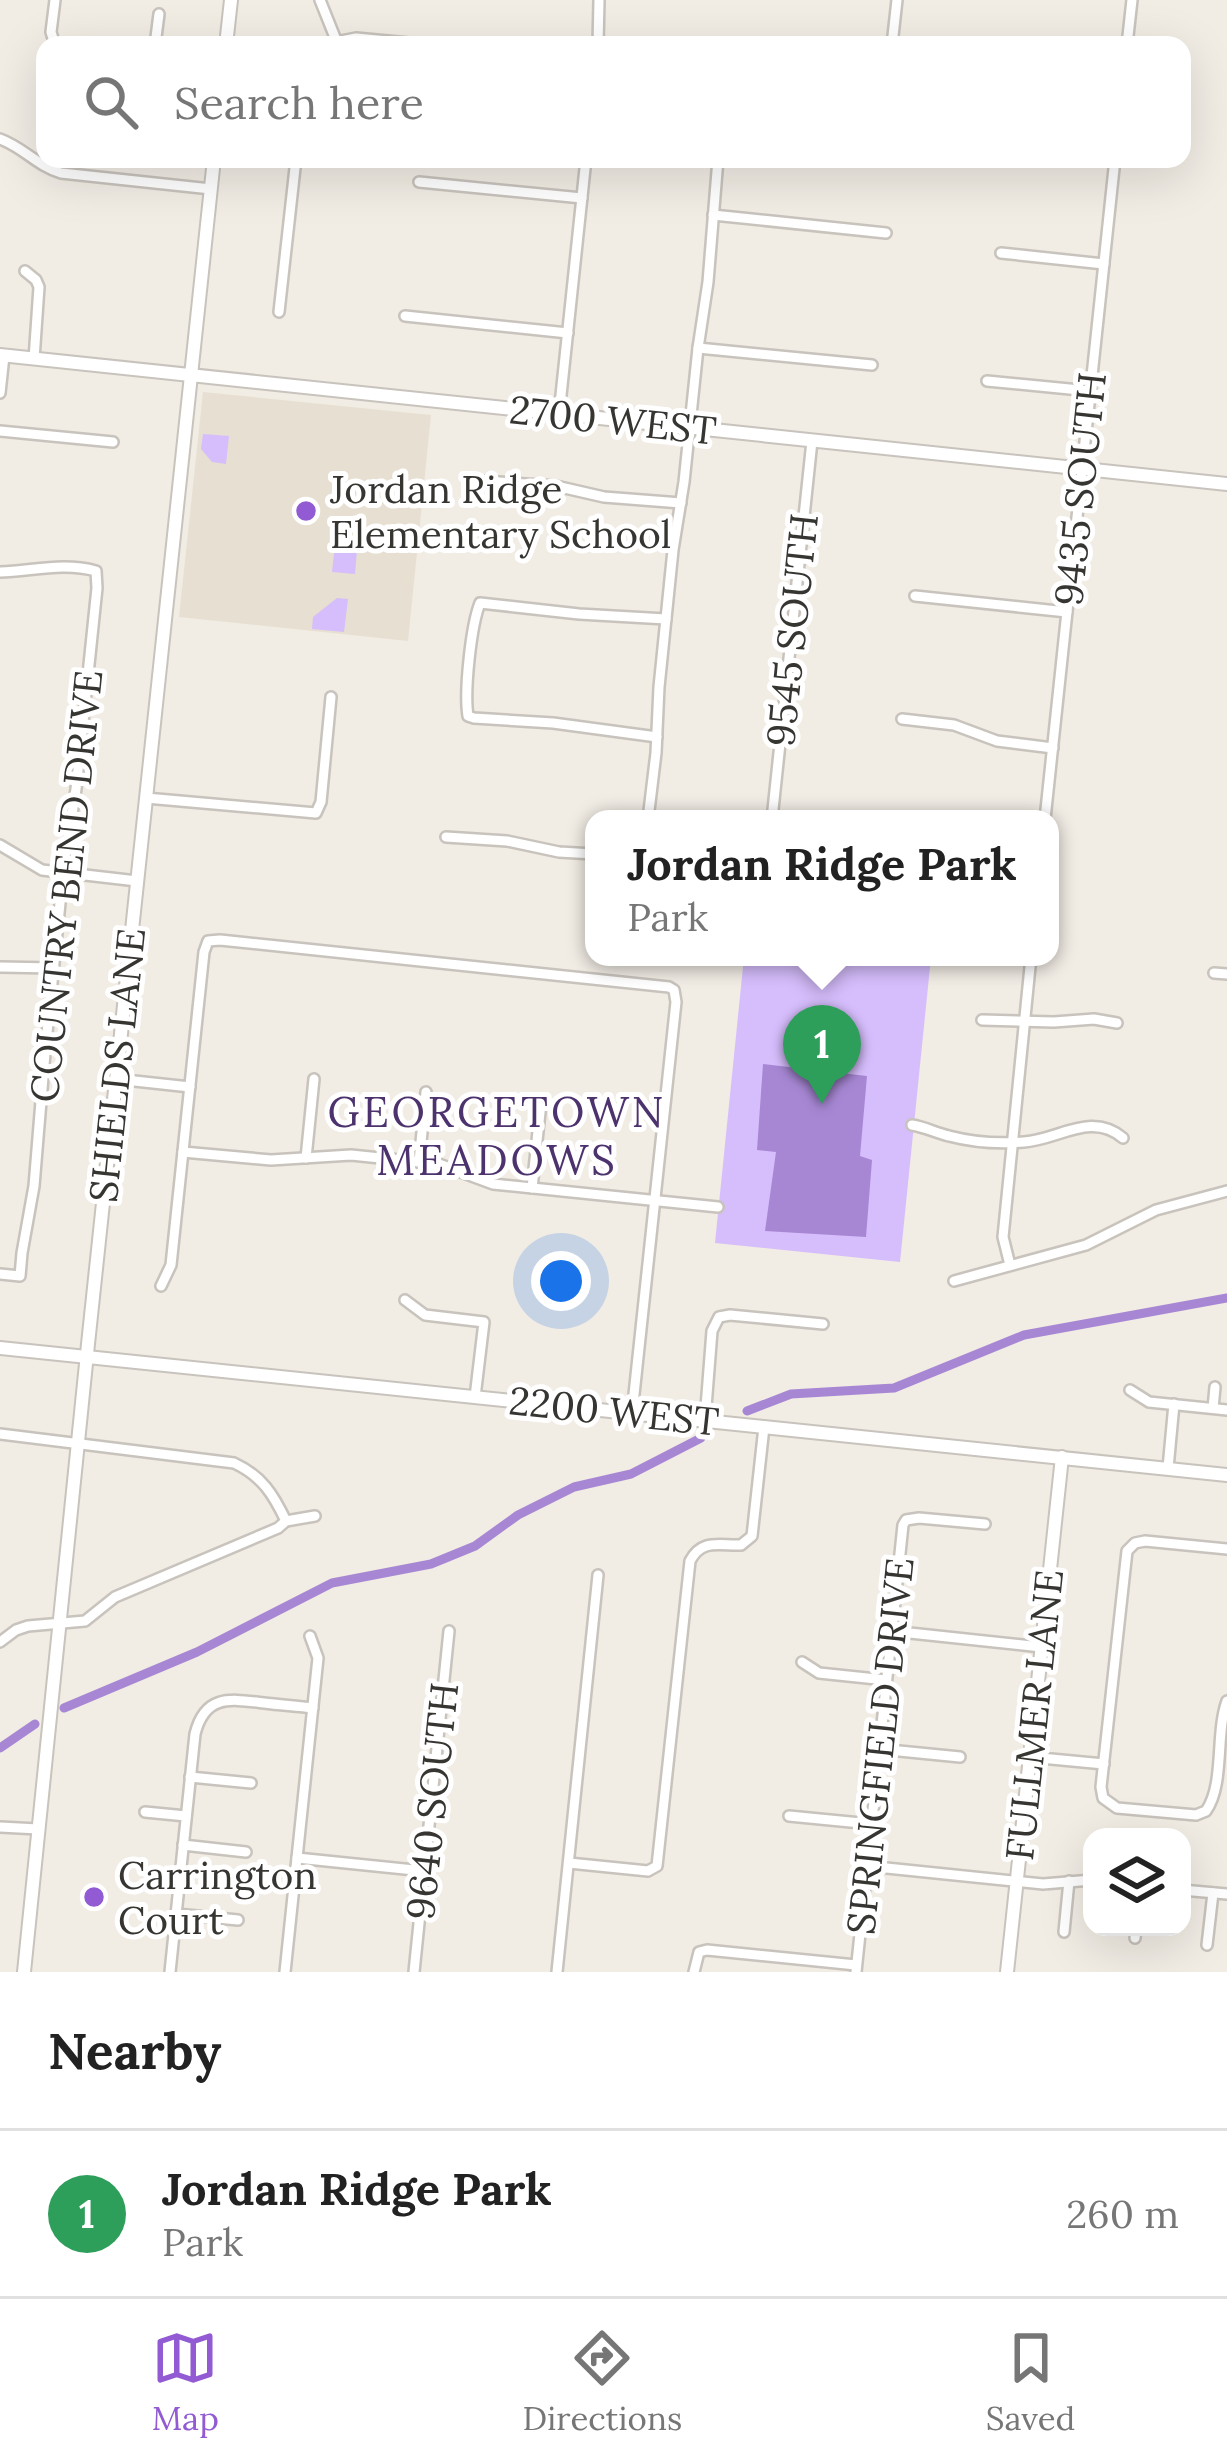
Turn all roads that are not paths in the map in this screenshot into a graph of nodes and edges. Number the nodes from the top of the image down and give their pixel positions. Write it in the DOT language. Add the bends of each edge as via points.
graph roads {
  1 [pos="55,0"];
  2 [pos="231,0"];
  3 [pos="320,0"];
  4 [pos="598,0"];
  5 [pos="897,0"];
  6 [pos="1132,0"];
  7 [pos="159,14"];
  8 [pos="52,36"];
  9 [pos="156,36"];
  10 [pos="227,36"];
  11 [pos="334,36"];
  12 [pos="598,36"];
  13 [pos="893,36"];
  14 [pos="1128,36"];
  15 [pos="0,139"];
  16 [pos="36,162"];
  17 [pos="44,168"];
  18 [pos="213,168"];
  19 [pos="295,168"];
  20 [pos="585,168"];
  21 [pos="717,168"];
  22 [pos="1114,168"];
  23 [pos="418,182"];
  24 [pos="211,189"];
  25 [pos="582,199"];
  26 [pos="713,215"];
  27 [pos="886,233"];
  28 [pos="1001,254"];
  29 [pos="1104,264"];
  30 [pos="25,271"];
  31 [pos="280,312"];
  32 [pos="404,316"];
  33 [pos="568,333"];
  34 [pos="698,348"];
  35 [pos="2,356"];
  36 [pos="34,359"];
  37 [pos="872,365"];
  38 [pos="191,376"];
  39 [pos="987,380"];
  40 [pos="1090,392"];
  41 [pos="0,393"];
  42 [pos="559,414"];
  43 [pos="690,428"];
  44 [pos="0,430"];
  45 [pos="812,441"];
  46 [pos="113,442"];
  47 [pos="1082,470"];
  48 [pos="484,481"];
  49 [pos="1227,484"];
  50 [pos="681,503"];
  51 [pos="0,572"];
  52 [pos="915,596"];
  53 [pos="1067,612"];
  54 [pos="666,619"];
  55 [pos="332,697"];
  56 [pos="902,719"];
  57 [pos="657,737"];
  58 [pos="1053,748"];
  59 [pos="146,798"];
  60 [pos="652,810"];
  61 [pos="773,810"];
  62 [pos="1046,810"];
  63 [pos="446,837"];
  64 [pos="0,845"];
  65 [pos="585,853"];
  66 [pos="63,873"];
  67 [pos="137,881"];
  68 [pos="1030,966"];
  69 [pos="0,967"];
  70 [pos="53,968"];
  71 [pos="1214,973"];
  72 [pos="1227,974"];
  73 [pos="982,1020"];
  74 [pos="1025,1021"];
  75 [pos="1117,1023"];
  76 [pos="116,1079"];
  77 [pos="314,1079"];
  78 [pos="190,1088"];
  79 [pos="426,1092"];
  80 [pos="541,1103"];
  81 [pos="912,1125"];
  82 [pos="1123,1138"];
  83 [pos="1012,1142"];
  84 [pos="183,1152"];
  85 [pos="306,1158"];
  86 [pos="419,1162"];
  87 [pos="532,1188"];
  88 [pos="1227,1191"];
  89 [pos="655,1201"];
  90 [pos="718,1207"];
  91 [pos="1010,1265"];
  92 [pos="0,1274"];
  93 [pos="954,1281"];
  94 [pos="161,1286"];
  95 [pos="405,1300"];
  96 [pos="823,1324"];
  97 [pos="0,1348"];
  98 [pos="86,1357"];
  99 [pos="1215,1387"];
  100 [pos="1130,1390"];
  101 [pos="475,1397"];
  102 [pos="1174,1405"];
  103 [pos="1213,1408"];
  104 [pos="1227,1410"];
  105 [pos="632,1413"];
  106 [pos="704,1420"];
  107 [pos="764,1426"];
  108 [pos="0,1434"];
  109 [pos="78,1444"];
  110 [pos="1061,1457"];
  111 [pos="1168,1468"];
  112 [pos="1227,1474"];
  113 [pos="315,1516"];
  114 [pos="286,1521"];
  115 [pos="985,1524"];
  116 [pos="1227,1538"];
  117 [pos="1226,1549"];
  118 [pos="598,1575"];
  119 [pos="59,1624"];
  120 [pos="449,1631"];
  121 [pos="892,1631"];
  122 [pos="310,1636"];
  123 [pos="0,1642"];
  124 [pos="1042,1647"];
  125 [pos="802,1662"];
  126 [pos="886,1680"];
  127 [pos="1227,1701"];
  128 [pos="313,1708"];
  129 [pos="879,1749"];
  130 [pos="1030,1756"];
  131 [pos="960,1757"];
  132 [pos="1104,1764"];
  133 [pos="190,1777"];
  134 [pos="251,1783"];
  135 [pos="145,1812"];
  136 [pos="186,1816"];
  137 [pos="789,1816"];
  138 [pos="871,1824"];
  139 [pos="0,1827"];
  140 [pos="38,1829"];
  141 [pos="183,1845"];
  142 [pos="246,1852"];
  143 [pos="297,1858"];
  144 [pos="568,1863"];
  145 [pos="867,1866"];
  146 [pos="424,1871"];
  147 [pos="1083,1880"];
  148 [pos="1017,1881"];
  149 [pos="1069,1881"];
  150 [pos="1191,1891"];
  151 [pos="1213,1893"];
  152 [pos="1227,1894"];
  153 [pos="176,1914"];
  154 [pos="238,1920"];
  155 [pos="1064,1932"];
  156 [pos="1207,1945"];
  157 [pos="856,1969"];
  158 [pos="24,1972"];
  159 [pos="170,1972"];
  160 [pos="285,1972"];
  161 [pos="414,1972"];
  162 [pos="557,1972"];
  163 [pos="694,1972"];
  164 [pos="1007,1972"];
  1 -- 8 [label="street"];
  2 -- 10 [label="main road"];
  3 -- 11 [label="street"];
  4 -- 12 [label="street"];
  5 -- 13 [label="street"];
  6 -- 14 [label="street"];
  7 -- 9 [label="street"];
  15 -- 16 [label="street"];
  17 -- 24 [label="street"];
  18 -- 24 [label="main road, SHIELDS LANE"];
  19 -- 31 [label="street"];
  20 -- 25 [label="street"];
  21 -- 26 [label="street"];
  22 -- 29 [label="street, 9435 SOUTH"];
  23 -- 25 [label="street"];
  24 -- 38 [label="main road, SHIELDS LANE"];
  25 -- 33 [label="street"];
  26 -- 27 [label="street"];
  26 -- 34 [label="street"];
  28 -- 29 [label="street"];
  29 -- 40 [label="street, 9435 SOUTH"];
  30 -- 36 [label="street" via="39,287"];
  32 -- 33 [label="street"];
  33 -- 42 [label="street"];
  34 -- 37 [label="street"];
  34 -- 43 [label="street"];
  35 -- 36 [label="main road, 2700 WEST"];
  35 -- 41 [label="street"];
  36 -- 38 [label="main road, 2700 WEST"];
  38 -- 42 [label="main road, 2700 WEST"];
  38 -- 59 [label="main road, SHIELDS LANE"];
  39 -- 40 [label="street"];
  40 -- 47 [label="street, 9435 SOUTH"];
  42 -- 43 [label="main road, 2700 WEST"];
  43 -- 45 [label="main road, 2700 WEST"];
  43 -- 50 [label="street"];
  44 -- 46 [label="street"];
  45 -- 47 [label="main road, 2700 WEST"];
  45 -- 61 [label="street, 9545 SOUTH"];
  47 -- 49 [label="main road, 2700 WEST"];
  47 -- 53 [label="street, 9435 SOUTH"];
  48 -- 50 [label="street"];
  50 -- 54 [label="street"];
  51 -- 66 [label="street, COUNTRY BEND DRIVE" via="96,571"];
  52 -- 53 [label="street"];
  53 -- 58 [label="street, 9435 SOUTH"];
  54 -- 57 [label="street"];
  54 -- 57 [label="street" via="479,603 471,658 468,716"];
  55 -- 59 [label="street" via="316,813"];
  56 -- 58 [label="street"];
  57 -- 60 [label="street"];
  58 -- 62 [label="street, 9435 SOUTH"];
  59 -- 67 [label="main road, SHIELDS LANE"];
  63 -- 65 [label="street"];
  64 -- 66 [label="street" via="34,867"];
  66 -- 67 [label="street"];
  66 -- 70 [label="street, COUNTRY BEND DRIVE"];
  67 -- 76 [label="main road, SHIELDS LANE"];
  68 -- 74 [label="street"];
  69 -- 70 [label="street"];
  70 -- 92 [label="street, COUNTRY BEND DRIVE" via="20,1276"];
  71 -- 72 [label="street"];
  73 -- 74 [label="street"];
  74 -- 75 [label="street"];
  74 -- 83 [label="street"];
  76 -- 78 [label="street"];
  76 -- 98 [label="main road, SHIELDS LANE"];
  77 -- 85 [label="street"];
  78 -- 84 [label="street"];
  78 -- 89 [label="street" via="208,941 663,986 674,990 676,1002"];
  79 -- 86 [label="street"];
  80 -- 87 [label="street"];
  81 -- 83 [label="street"];
  82 -- 83 [label="street" via="1085,1127"];
  83 -- 91 [label="street" via="1003,1237"];
  84 -- 85 [label="street"];
  84 -- 94 [label="street" via="171,1265"];
  85 -- 86 [label="street"];
  86 -- 87 [label="street"];
  87 -- 89 [label="street"];
  88 -- 91 [label="street"];
  89 -- 90 [label="street"];
  89 -- 105 [label="street"];
  91 -- 93 [label="street"];
  95 -- 101 [label="street" via="425,1316 484,1322"];
  96 -- 106 [label="street" via="719,1317"];
  97 -- 98 [label="main road, 2200 WEST"];
  98 -- 101 [label="main road, 2200 WEST"];
  98 -- 109 [label="main road, SHIELDS LANE"];
  99 -- 103 [label="street"];
  100 -- 102 [label="street"];
  101 -- 105 [label="main road, 2200 WEST"];
  102 -- 103 [label="street"];
  102 -- 111 [label="street"];
  103 -- 104 [label="street"];
  105 -- 106 [label="main road, 2200 WEST"];
  106 -- 107 [label="main road, 2200 WEST"];
  107 -- 110 [label="main road, 2200 WEST"];
  107 -- 144 [label="street" via="752,1536 741,1545 706,1545 690,1561 658,1862 647,1871"];
  108 -- 109 [label="street"];
  109 -- 114 [label="street" via="234,1463 264,1482"];
  109 -- 119 [label="main road, SHIELDS LANE"];
  110 -- 111 [label="main road, 2200 WEST"];
  110 -- 124 [label="main road, FULLMER LANE"];
  111 -- 112 [label="main road, 2200 WEST"];
  113 -- 114 [label="street"];
  114 -- 119 [label="street" via="116,1597 85,1621"];
  115 -- 121 [label="street, SPRINGFIELD DRIVE" via="906,1520"];
  116 -- 117 [label="street"];
  117 -- 132 [label="street" via="1145,1541 1127,1551"];
  118 -- 144 [label="street"];
  119 -- 123 [label="street" via="22,1628"];
  119 -- 140 [label="main road, SHIELDS LANE"];
  120 -- 146 [label="street, 9640 SOUTH"];
  121 -- 124 [label="street"];
  121 -- 126 [label="street, SPRINGFIELD DRIVE"];
  122 -- 128 [label="street" via="318,1658"];
  124 -- 130 [label="main road, FULLMER LANE"];
  125 -- 126 [label="street" via="819,1673"];
  126 -- 129 [label="street, SPRINGFIELD DRIVE"];
  127 -- 132 [label="street" via="1206,1811 1118,1808 1103,1798"];
  128 -- 133 [label="street" via="213,1705 196,1727"];
  128 -- 143 [label="street"];
  129 -- 131 [label="street"];
  129 -- 138 [label="street, SPRINGFIELD DRIVE"];
  130 -- 132 [label="street"];
  130 -- 148 [label="main road, FULLMER LANE"];
  133 -- 134 [label="street"];
  133 -- 136 [label="street"];
  135 -- 136 [label="street"];
  136 -- 141 [label="street"];
  137 -- 138 [label="street"];
  138 -- 145 [label="street, SPRINGFIELD DRIVE"];
  139 -- 140 [label="street"];
  140 -- 158 [label="main road, SHIELDS LANE"];
  141 -- 142 [label="street"];
  141 -- 153 [label="street"];
  143 -- 146 [label="street"];
  143 -- 160 [label="street"];
  144 -- 162 [label="street"];
  145 -- 148 [label="street"];
  145 -- 157 [label="street, SPRINGFIELD DRIVE"];
  146 -- 161 [label="street, 9640 SOUTH"];
  147 -- 149 [label="street"];
  148 -- 149 [label="street"];
  148 -- 164 [label="main road, FULLMER LANE"];
  149 -- 155 [label="street"];
  150 -- 151 [label="street"];
  151 -- 152 [label="street"];
  151 -- 156 [label="street"];
  153 -- 154 [label="street"];
  153 -- 159 [label="street"];
  157 -- 163 [label="street" via="715,1950 700,1952"];
}
